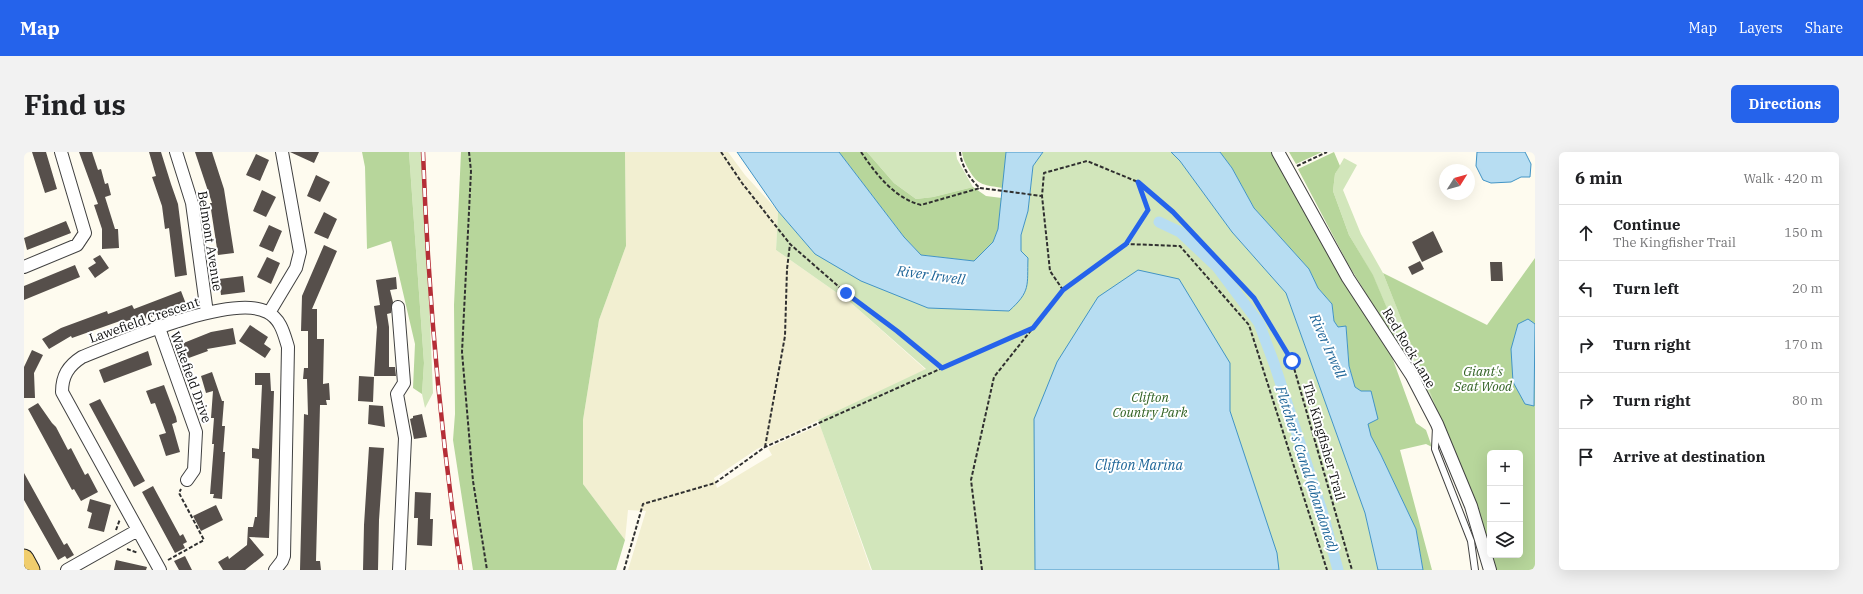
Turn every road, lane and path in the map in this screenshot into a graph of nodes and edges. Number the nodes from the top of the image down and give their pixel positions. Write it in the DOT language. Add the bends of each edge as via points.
graph roads {
  1 [pos="61,152"];
  2 [pos="176,152"];
  3 [pos="282,152"];
  4 [pos="469,152"];
  5 [pos="721,152"];
  6 [pos="861,152"];
  7 [pos="960,152"];
  8 [pos="1278,152"];
  9 [pos="1327,152"];
  10 [pos="1288,170"];
  11 [pos="1138,182"];
  12 [pos="980,188"];
  13 [pos="1041,196"];
  14 [pos="790,244"];
  15 [pos="1126,244"];
  16 [pos="24,267"];
  17 [pos="1063,290"];
  18 [pos="398,307"];
  19 [pos="207,313"];
  20 [pos="269,313"];
  21 [pos="159,328"];
  22 [pos="1033,328"];
  23 [pos="942,368"];
  24 [pos="1436,424"];
  25 [pos="765,447"];
  26 [pos="187,480"];
  27 [pos="138,530"];
  28 [pos="24,559"];
  29 [pos="159,568"];
  30 [pos="30,570"];
  31 [pos="67,570"];
  32 [pos="275,570"];
  33 [pos="399,570"];
  34 [pos="487,570"];
  35 [pos="624,570"];
  36 [pos="982,570"];
  37 [pos="1327,570"];
  38 [pos="1352,570"];
  39 [pos="1476,570"];
  40 [pos="1490,570"];
  1 -- 16 [label="street" via="85,233 77,245"];
  2 -- 19 [label="street, Belmont Avenue" via="192,203"];
  3 -- 20 [label="street" via="300,252 296,268"];
  4 -- 34 [label="path" via="471,171 462,352 473,481"];
  5 -- 14 [label="path" via="742,184"];
  6 -- 12 [label="path" via="886,184 912,203 921,205"];
  7 -- 12 [label="path" via="970,177"];
  8 -- 10 [label="street, Red Rock Lane"];
  9 -- 10 [label="path"];
  10 -- 24 [label="street, Red Rock Lane" via="1348,278 1412,376"];
  11 -- 13 [label="path, The Kingfisher Trail" via="1087,161 1044,173"];
  11 -- 15 [label="path" via="1148,210"];
  11 -- 38 [label="path, The Kingfisher Trail" via="1173,212 1254,298 1292,361"];
  12 -- 13 [label="path"];
  13 -- 17 [label="path" via="1050,271"];
  14 -- 23 [label="path" via="846,293"];
  14 -- 25 [label="path" via="785,336"];
  15 -- 17 [label="path"];
  15 -- 37 [label="path" via="1180,246 1249,325"];
  17 -- 22 [label="path"];
  18 -- 33 [label="street" via="404,383 393,394 405,438"];
  19 -- 20 [label="street, Lawefield Crescent" via="250,307"];
  19 -- 21 [label="street, Lawefield Crescent"];
  20 -- 32 [label="street" via="278,321 288,347 284,556"];
  21 -- 26 [label="street, Wakefield Drive" via="196,432 194,470"];
  21 -- 27 [label="street, Lawefield Crescent" via="82,356 66,371 62,382 62,392"];
  22 -- 23 [label="path"];
  22 -- 36 [label="path" via="994,377 971,480"];
  23 -- 25 [label="path"];
  24 -- 39 [label="lane" via="1435,449 1471,541"];
  24 -- 40 [label="street, Red Rock Lane" via="1471,506"];
  25 -- 35 [label="path" via="715,483 643,504"];
  26 -- 29 [label="path" via="179,493 204,540"];
  27 -- 29 [label="street, Lawefield Crescent"];
  27 -- 31 [label="street"];
  28 -- 30 [label="main road"];
}
